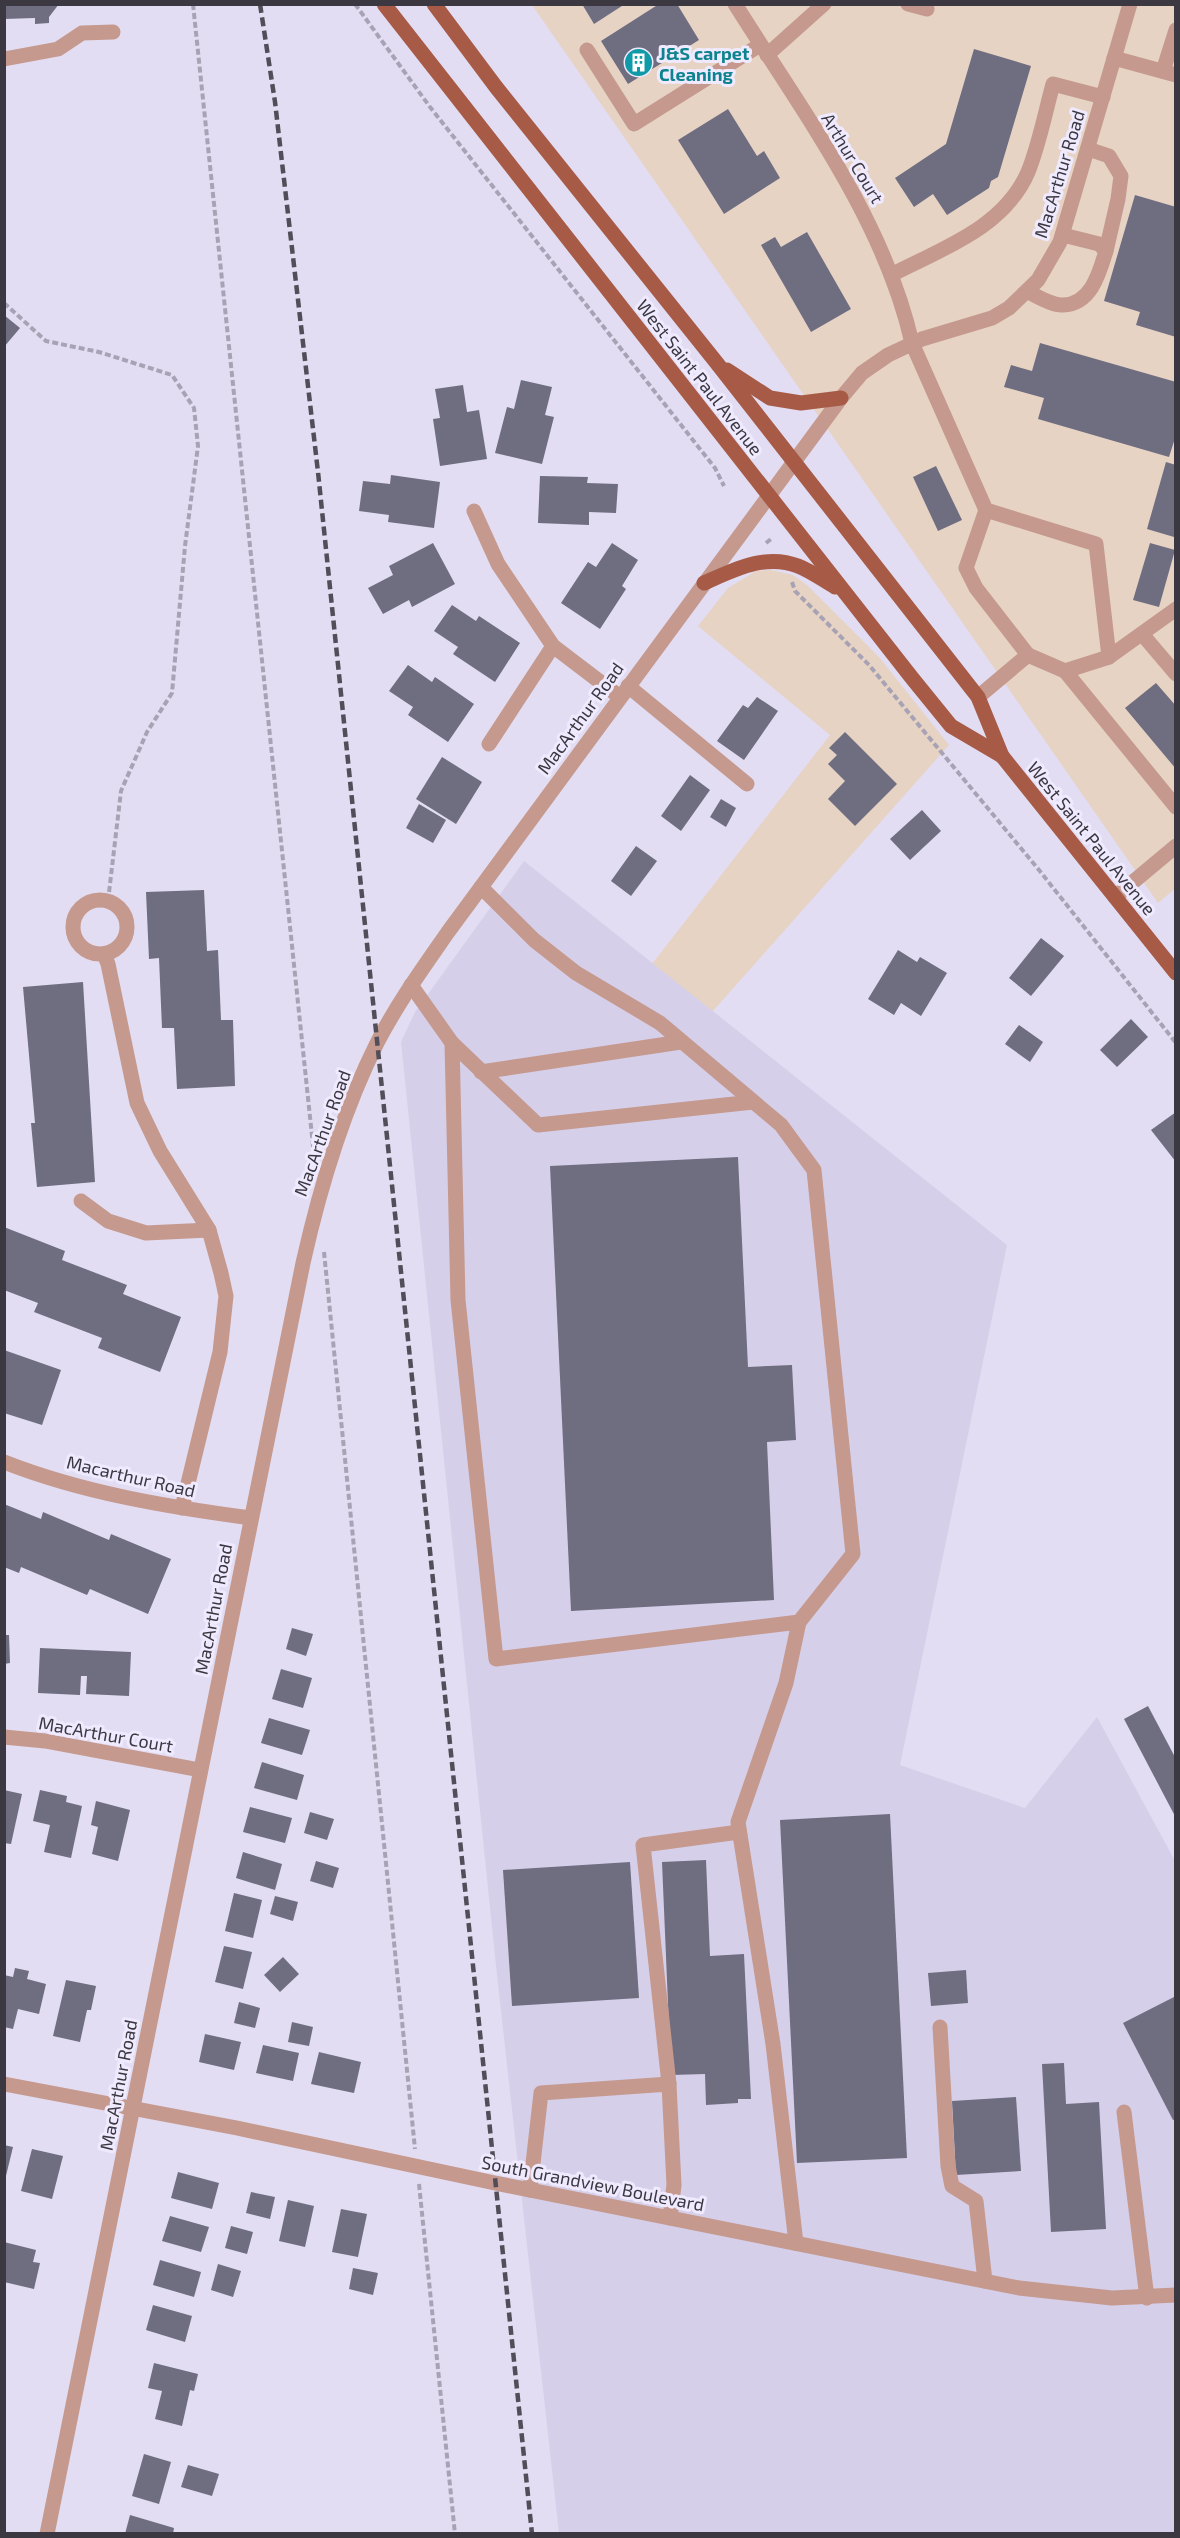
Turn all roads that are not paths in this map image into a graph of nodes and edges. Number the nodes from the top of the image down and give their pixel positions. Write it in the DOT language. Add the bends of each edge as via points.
graph roads {
  1 [pos="384,4"];
  2 [pos="434,4"];
  3 [pos="735,4"];
  4 [pos="824,4"];
  5 [pos="908,4"];
  6 [pos="1130,4"];
  7 [pos="927,9"];
  8 [pos="1176,30"];
  9 [pos="113,32"];
  10 [pos="587,50"];
  11 [pos="764,50"];
  12 [pos="1114,58"];
  13 [pos="4,59"];
  14 [pos="1169,73"];
  15 [pos="1103,97"];
  16 [pos="1088,149"];
  17 [pos="1062,235"];
  18 [pos="1106,251"];
  19 [pos="891,275"];
  20 [pos="1028,292"];
  21 [pos="912,343"];
  22 [pos="716,362"];
  23 [pos="841,398"];
  24 [pos="795,462"];
  25 [pos="769,497"];
  26 [pos="986,510"];
  27 [pos="474,511"];
  28 [pos="704,583"];
  29 [pos="843,591"];
  30 [pos="1176,609"];
  31 [pos="1142,633"];
  32 [pos="553,646"];
  33 [pos="1028,655"];
  34 [pos="1109,657"];
  35 [pos="1065,671"];
  36 [pos="1176,674"];
  37 [pos="624,692"];
  38 [pos="978,697"];
  39 [pos="489,744"];
  40 [pos="1002,756"];
  41 [pos="747,784"];
  42 [pos="1176,807"];
  43 [pos="1176,846"];
  44 [pos="481,887"];
  45 [pos="1115,897"];
  46 [pos="104,954"];
  47 [pos="1176,973"];
  48 [pos="411,985"];
  49 [pos="681,1042"];
  50 [pos="452,1043"];
  51 [pos="481,1072"];
  52 [pos="753,1102"];
  53 [pos="81,1201"];
  54 [pos="209,1230"];
  55 [pos="4,1462"];
  56 [pos="182,1509"];
  57 [pos="251,1518"];
  58 [pos="799,1622"];
  59 [pos="4,1737"];
  60 [pos="201,1770"];
  61 [pos="739,1832"];
  62 [pos="940,2027"];
  63 [pos="4,2084"];
  64 [pos="669,2084"];
  65 [pos="133,2108"];
  66 [pos="1124,2112"];
  67 [pos="530,2190"];
  68 [pos="670,2218"];
  69 [pos="796,2243"];
  70 [pos="985,2281"];
  71 [pos="1176,2295"];
  72 [pos="1147,2298"];
  73 [pos="47,2534"];
  1 -- 25 [label="main road, West Saint Paul Avenue"];
  2 -- 22 [label="main road, West Saint Paul Avenue"];
  3 -- 11 [label="street, Arthur Court"];
  4 -- 11 [label="street"];
  5 -- 7 [label="street"];
  6 -- 12 [label="street, MacArthur Road"];
  8 -- 14 [label="street"];
  9 -- 13 [label="street" via="82,33 58,49"];
  10 -- 11 [label="street" via="634,124"];
  11 -- 19 [label="street, Arthur Court" via="846,182"];
  12 -- 14 [label="street"];
  12 -- 15 [label="street, MacArthur Road"];
  15 -- 16 [label="street, MacArthur Road"];
  15 -- 19 [label="street" via="1053,84 1028,173 1011,201 982,228"];
  16 -- 17 [label="street, MacArthur Road"];
  16 -- 18 [label="street" via="1109,156 1120,176"];
  17 -- 18 [label="street" via="1099,244"];
  17 -- 20 [label="street, MacArthur Road" via="1052,260"];
  18 -- 20 [label="street" via="1098,280 1079,301 1061,306"];
  19 -- 21 [label="street, Arthur Court"];
  20 -- 21 [label="street, MacArthur Road" via="992,318"];
  21 -- 23 [label="street, MacArthur Road" via="862,373"];
  21 -- 26 [label="street, Arthur Court"];
  22 -- 23 [label="main road" via="770,398 801,403"];
  22 -- 24 [label="main road, West Saint Paul Avenue"];
  23 -- 24 [label="street, MacArthur Road"];
  24 -- 25 [label="street, MacArthur Road"];
  24 -- 38 [label="main road, West Saint Paul Avenue"];
  25 -- 28 [label="street, MacArthur Road"];
  25 -- 29 [label="main road, West Saint Paul Avenue"];
  26 -- 33 [label="street" via="966,567 976,588"];
  26 -- 34 [label="street" via="1096,544"];
  27 -- 32 [label="street" via="498,564"];
  28 -- 29 [label="main road" via="743,566 769,561 798,566"];
  28 -- 37 [label="street, MacArthur Road"];
  29 -- 40 [label="main road, West Saint Paul Avenue" via="951,726"];
  30 -- 31 [label="street"];
  31 -- 34 [label="street"];
  31 -- 36 [label="street"];
  32 -- 37 [label="street"];
  32 -- 39 [label="street"];
  33 -- 35 [label="street"];
  33 -- 38 [label="street"];
  34 -- 35 [label="street"];
  35 -- 42 [label="street"];
  37 -- 41 [label="street"];
  37 -- 44 [label="street, MacArthur Road"];
  38 -- 40 [label="main road, West Saint Paul Avenue"];
  40 -- 45 [label="main road, West Saint Paul Avenue"];
  43 -- 45 [label="street"];
  44 -- 48 [label="street, MacArthur Road"];
  44 -- 49 [label="street" via="534,940 576,973 660,1023"];
  45 -- 47 [label="main road, West Saint Paul Avenue"];
  46 -- 46 [label="street" via="87,951 74,930 77,913 99,900 123,912 127,929 120,945"];
  46 -- 54 [label="street" via="137,1103 160,1152"];
  48 -- 50 [label="street"];
  48 -- 57 [label="street, MacArthur Road" via="377,1042 318,1195"];
  49 -- 51 [label="street"];
  49 -- 52 [label="street"];
  50 -- 51 [label="street"];
  50 -- 58 [label="street" via="458,1300 496,1659"];
  51 -- 52 [label="street" via="538,1125"];
  52 -- 58 [label="street" via="781,1125 814,1170 853,1554"];
  53 -- 54 [label="street" via="108,1221 146,1233"];
  54 -- 56 [label="street" via="226,1296 220,1352"];
  55 -- 56 [label="street, Macarthur Road"];
  56 -- 57 [label="street, Macarthur Road"];
  57 -- 60 [label="street, MacArthur Road"];
  58 -- 61 [label="street" via="786,1683 738,1822"];
  59 -- 60 [label="street, MacArthur Court"];
  60 -- 65 [label="street, MacArthur Road"];
  61 -- 64 [label="street" via="643,1845"];
  61 -- 69 [label="street" via="773,2044"];
  62 -- 70 [label="street" via="948,2166 952,2186 976,2201"];
  63 -- 65 [label="street, South Grandview Boulevard"];
  64 -- 67 [label="street" via="541,2093"];
  64 -- 68 [label="street" via="674,2185"];
  65 -- 67 [label="street, South Grandview Boulevard"];
  65 -- 73 [label="street, MacArthur Road"];
  66 -- 72 [label="street"];
  67 -- 68 [label="street, South Grandview Boulevard"];
  68 -- 69 [label="street, South Grandview Boulevard"];
  69 -- 70 [label="street, South Grandview Boulevard"];
  70 -- 72 [label="street, South Grandview Boulevard" via="1082,2296"];
  71 -- 72 [label="street, South Grandview Boulevard"];
}
